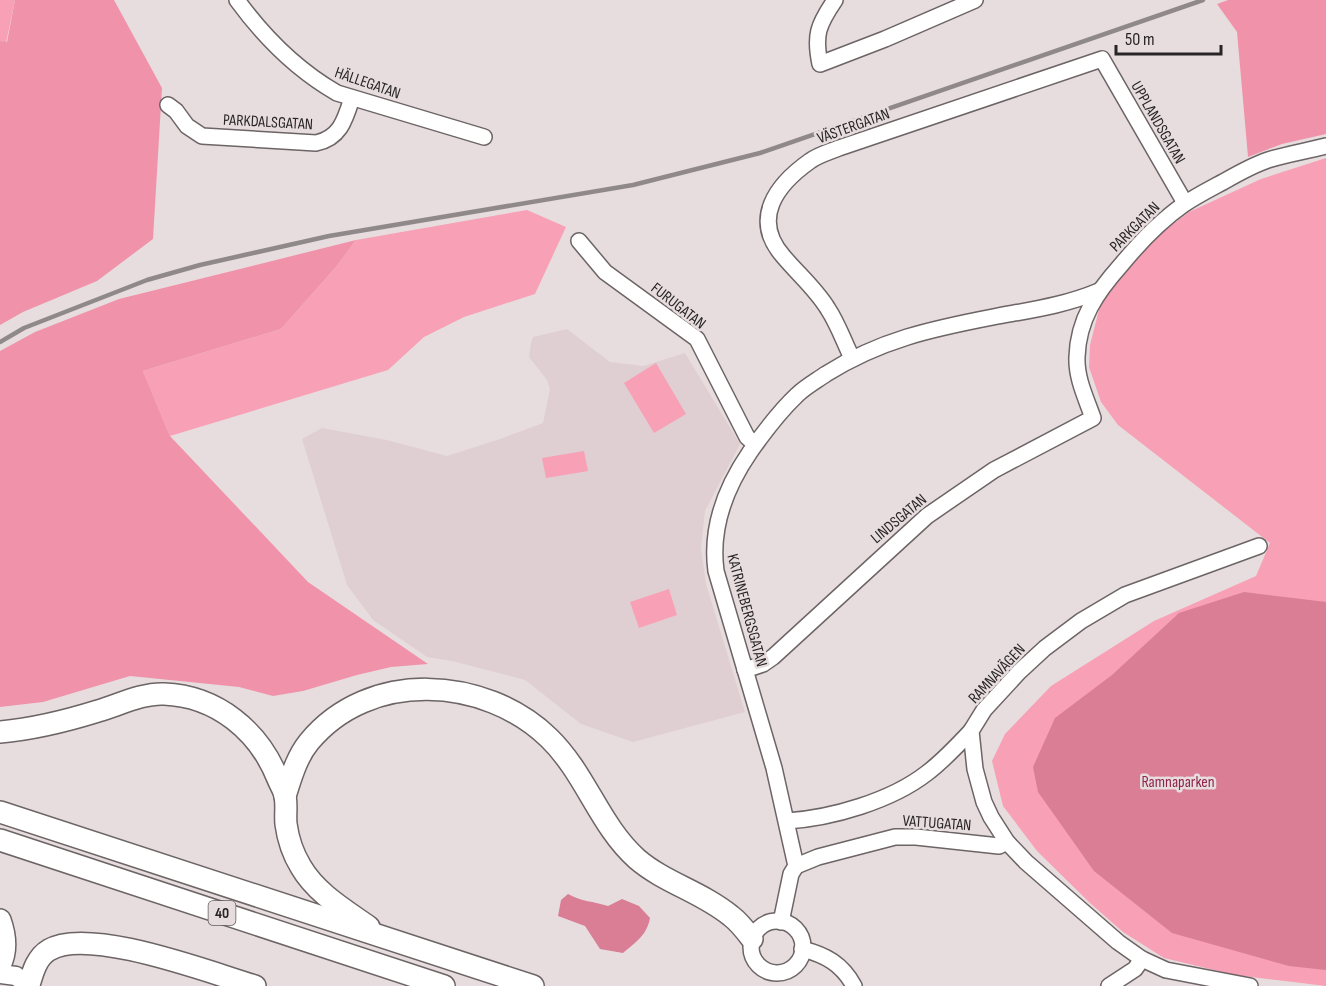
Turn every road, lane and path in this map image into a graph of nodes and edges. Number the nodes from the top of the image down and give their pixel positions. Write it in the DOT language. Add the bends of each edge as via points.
graph roads {
  1 [pos="237,0"];
  2 [pos="835,0"];
  3 [pos="975,0"];
  4 [pos="1102,59"];
  5 [pos="352,98"];
  6 [pos="168,105"];
  7 [pos="484,136"];
  8 [pos="1326,146"];
  9 [pos="1185,203"];
  10 [pos="579,241"];
  11 [pos="1099,291"];
  12 [pos="852,358"];
  13 [pos="1094,418"];
  14 [pos="756,444"];
  15 [pos="1259,546"];
  16 [pos="745,670"];
  17 [pos="971,731"];
  18 [pos="0,732"];
  19 [pos="285,796"];
  20 [pos="0,812"];
  21 [pos="787,821"];
  22 [pos="0,840"];
  23 [pos="1006,842"];
  24 [pos="796,866"];
  25 [pos="0,920"];
  26 [pos="781,922"];
  27 [pos="387,939"];
  28 [pos="752,939"];
  29 [pos="802,949"];
  30 [pos="1142,959"];
  31 [pos="0,965"];
  32 [pos="0,974"];
  33 [pos="772,979"];
  34 [pos="30,985"];
  35 [pos="255,986"];
  36 [pos="444,986"];
  37 [pos="533,986"];
  38 [pos="854,986"];
  39 [pos="1109,986"];
  40 [pos="1250,986"];
  1 -- 5 [label="street, HÄLLEGATAN" via="258,29 291,60 322,85"];
  2 -- 3 [label="street" via="817,36 820,64"];
  4 -- 9 [label="street, UPPLANDSGATAN"];
  4 -- 12 [label="street, VÄSTERGATAN" via="839,148 811,160 785,182 769,206 767,224 773,240 828,308"];
  5 -- 6 [label="street, PARKDALSGATAN" via="336,135 316,143 202,136"];
  5 -- 7 [label="street, HÄLLEGATAN"];
  8 -- 9 [label="street, PARKGATAN" via="1268,160"];
  9 -- 11 [label="street, PARKGATAN" via="1146,236"];
  10 -- 14 [label="street, FURUGATAN" via="605,272 698,339 747,437"];
  11 -- 12 [label="street, KATRINEBERGSGATAN" via="1071,303 903,337"];
  11 -- 13 [label="street, PARKGATAN" via="1087,310 1077,359 1080,382"];
  12 -- 14 [label="street, KATRINEBERGSGATAN" via="798,394"];
  13 -- 16 [label="street, LINDSGATAN" via="994,470 927,516 773,657"];
  14 -- 16 [label="street, KATRINEBERGSGATAN" via="725,498 714,553"];
  15 -- 17 [label="street, RAMNAVÄGEN" via="1125,595 1081,621 1019,672 984,710"];
  16 -- 21 [label="street, KATRINEBERGSGATAN"];
  17 -- 21 [label="street, VATTUGATAN" via="926,774 903,788 836,813"];
  17 -- 23 [label="street" via="984,802"];
  18 -- 19 [label="highway" via="69,720 144,696 184,696 227,713 246,728 273,765"];
  19 -- 27 [label="highway" via="291,847 302,868 324,893"];
  19 -- 28 [label="highway" via="308,743 348,710 368,700 411,690 474,695 513,712 549,738 622,844 655,873 724,911"];
  20 -- 27 [label="highway, 40"];
  21 -- 24 [label="street, KATRINEBERGSGATAN"];
  22 -- 36 [label="highway, 40"];
  23 -- 24 [label="street, VATTUGATAN" via="999,846 896,837"];
  23 -- 30 [label="street"];
  24 -- 26 [label="street, KATRINEBERGSGATAN"];
  25 -- 31 [label="highway" via="4,938"];
  26 -- 28 [label="street" via="764,925"];
  26 -- 29 [label="street" via="797,931"];
  27 -- 37 [label="highway, 40"];
  28 -- 33 [label="street" via="754,960"];
  29 -- 33 [label="street" via="794,967"];
  29 -- 38 [label="street" via="830,959"];
  30 -- 39 [label="street" via="1135,969"];
  30 -- 40 [label="street" via="1166,970"];
  32 -- 34 [label="main road" via="16,976"];
  34 -- 35 [label="highway" via="35,966 47,951 66,944 86,943 137,951"];
}
